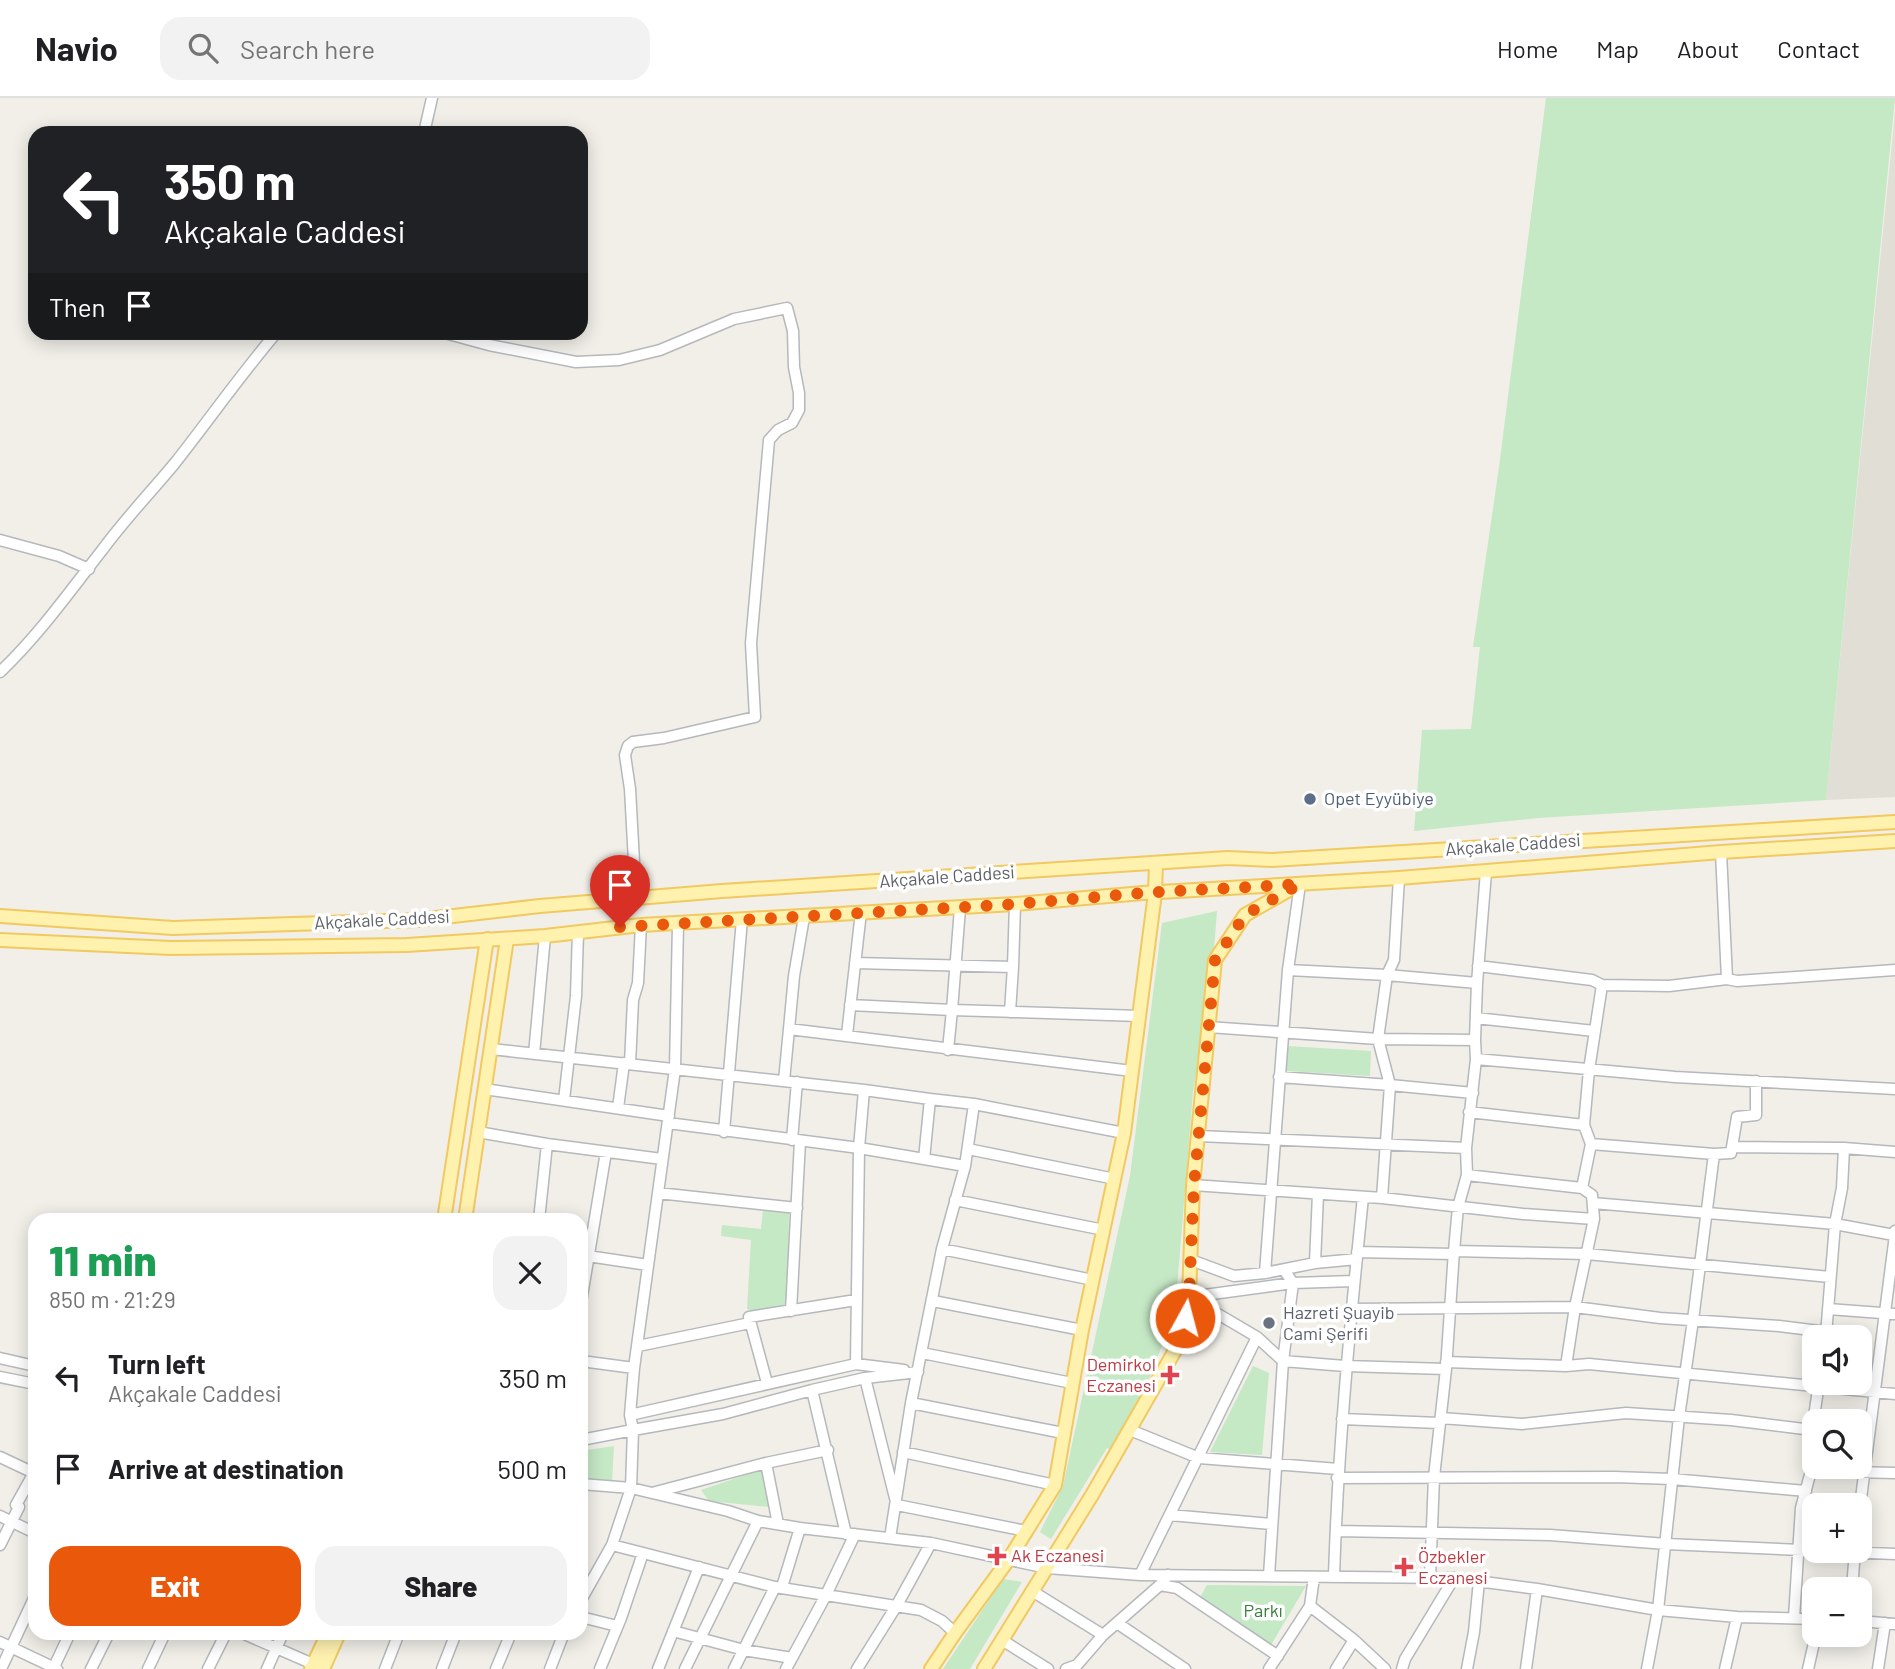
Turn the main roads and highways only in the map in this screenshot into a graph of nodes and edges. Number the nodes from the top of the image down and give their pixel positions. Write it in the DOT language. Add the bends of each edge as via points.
graph roads {
  1 [pos="1895,822"];
  2 [pos="1895,841"];
  3 [pos="1156,863"];
  4 [pos="1300,884"];
  5 [pos="1155,893"];
  6 [pos="0,916"];
  7 [pos="487,939"];
  8 [pos="507,939"];
  9 [pos="0,940"];
  10 [pos="445,1213"];
  11 [pos="466,1213"];
  12 [pos="325,1640"];
  13 [pos="334,1640"];
  14 [pos="315,1667"];
  15 [pos="931,1669"];
  16 [pos="984,1669"];
  1 -- 3 [label="main road, Akçakale Caddesi"];
  2 -- 4 [label="main road, Akçakale Caddesi"];
  3 -- 5 [label="main road"];
  3 -- 6 [label="main road, Akçakale Caddesi" via="636,898 418,920 187,927"];
  4 -- 5 [label="main road, Akçakale Caddesi"];
  4 -- 16 [label="main road" via="1245,915 1215,960 1194,1185 1189,1297 1181,1340"];
  5 -- 8 [label="main road, Akçakale Caddesi" via="642,925"];
  5 -- 15 [label="main road" via="1124,1133 1082,1330 1059,1473 1009,1559"];
  7 -- 8 [label="main road, Akçakale Caddesi"];
  7 -- 9 [label="main road, Akçakale Caddesi" via="407,945 170,948"];
  7 -- 10 [label="main road"];
  8 -- 11 [label="main road"];
  12 -- 14 [label="main road"];
  13 -- 14 [label="main road"];
}
